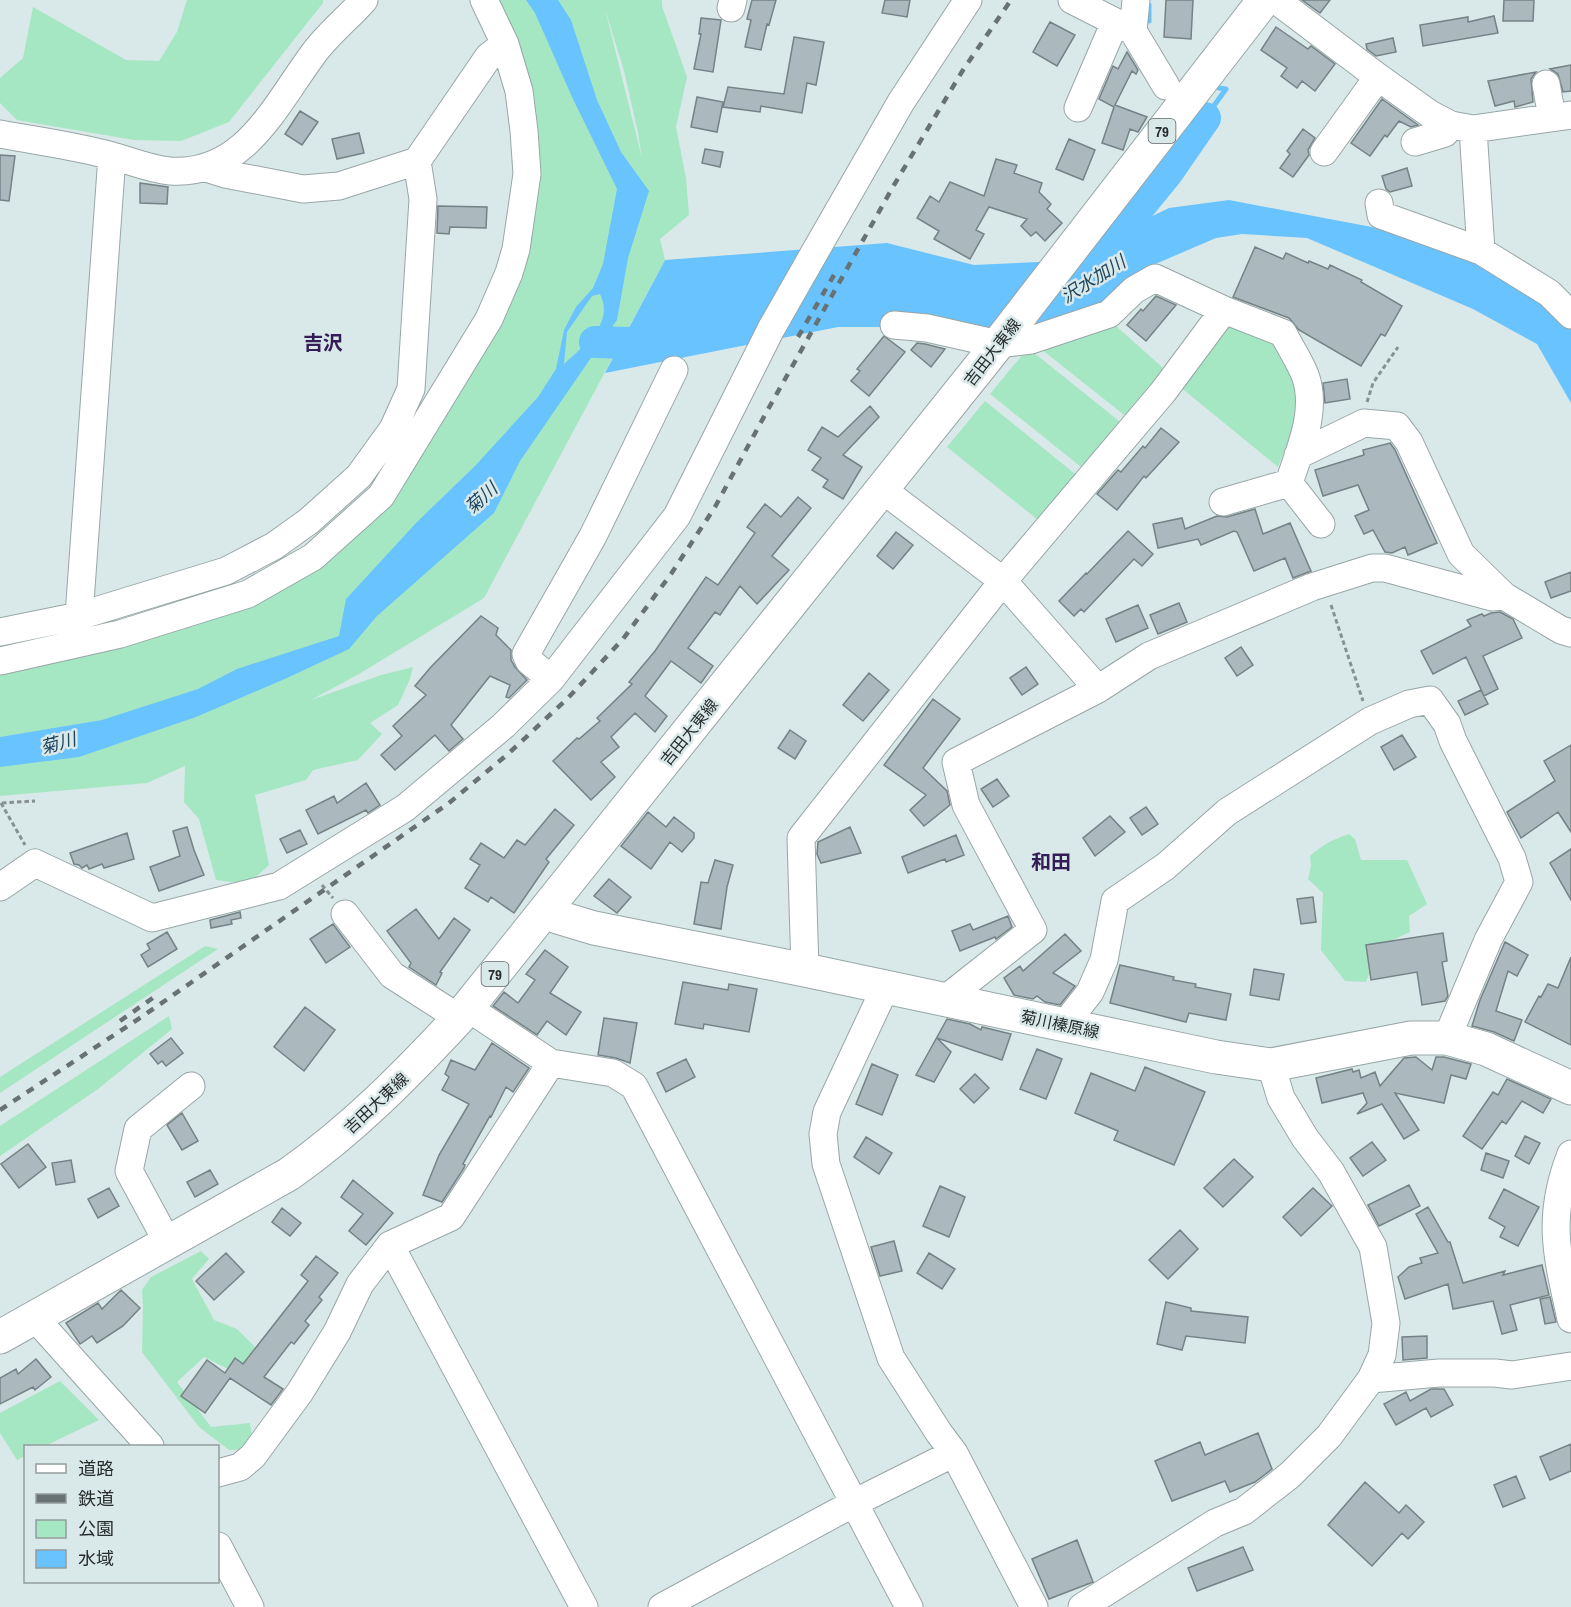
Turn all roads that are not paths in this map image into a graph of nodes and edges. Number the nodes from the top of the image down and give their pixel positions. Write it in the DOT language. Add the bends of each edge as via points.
graph roads {
  1 [pos="364,0"];
  2 [pos="484,0"];
  3 [pos="968,0"];
  4 [pos="1072,0"];
  5 [pos="1136,0"];
  6 [pos="1264,0"];
  7 [pos="1276,0"];
  8 [pos="1124,27"];
  9 [pos="505,45"];
  10 [pos="1378,77"];
  11 [pos="1546,84"];
  12 [pos="1166,86"];
  13 [pos="1078,108"];
  14 [pos="1561,116"];
  15 [pos="1462,127"];
  16 [pos="0,134"];
  17 [pos="1415,142"];
  18 [pos="1324,152"];
  19 [pos="112,156"];
  20 [pos="417,161"];
  21 [pos="206,168"];
  22 [pos="1379,203"];
  23 [pos="1481,251"];
  24 [pos="1224,310"];
  25 [pos="1571,315"];
  26 [pos="894,325"];
  27 [pos="1002,340"];
  28 [pos="674,370"];
  29 [pos="1298,454"];
  30 [pos="1289,483"];
  31 [pos="883,490"];
  32 [pos="1223,502"];
  33 [pos="1321,524"];
  34 [pos="1003,581"];
  35 [pos="1504,596"];
  36 [pos="79,616"];
  37 [pos="0,632"];
  38 [pos="1571,633"];
  39 [pos="0,661"];
  40 [pos="552,678"];
  41 [pos="1098,689"];
  42 [pos="0,887"];
  43 [pos="544,913"];
  44 [pos="345,914"];
  45 [pos="805,970"];
  46 [pos="885,988"];
  47 [pos="944,1000"];
  48 [pos="464,1013"];
  49 [pos="1064,1025"];
  50 [pos="1447,1038"];
  51 [pos="550,1063"];
  52 [pos="1271,1065"];
  53 [pos="190,1086"];
  54 [pos="1571,1088"];
  55 [pos="1571,1154"];
  56 [pos="168,1242"];
  57 [pos="390,1245"];
  58 [pos="35,1318"];
  59 [pos="1571,1319"];
  60 [pos="0,1337"];
  61 [pos="1571,1366"];
  62 [pos="1371,1379"];
  63 [pos="149,1445"];
  64 [pos="954,1453"];
  65 [pos="219,1473"];
  66 [pos="855,1503"];
  67 [pos="219,1548"];
  68 [pos="250,1607"];
  69 [pos="584,1607"];
  70 [pos="662,1607"];
  71 [pos="909,1607"];
  72 [pos="1034,1607"];
  73 [pos="1082,1607"];
  1 -- 21 [label="street" via="315,51 255,135 230,156"];
  2 -- 9 [label="street"];
  3 -- 40 [label="street" via="901,102 771,329 677,516"];
  4 -- 8 [label="street"];
  5 -- 8 [label="street"];
  6 -- 27 [label="main road, 吉田大東線 / 79"];
  7 -- 10 [label="street"];
  8 -- 12 [label="street"];
  8 -- 13 [label="street"];
  9 -- 20 [label="street" via="489,56"];
  9 -- 39 [label="street" via="519,91 524,131 526,174 516,249 489,319 381,496 312,557 248,594 120,634"];
  10 -- 15 [label="street" via="1430,114"];
  10 -- 18 [label="street"];
  11 -- 14 [label="street"];
  14 -- 15 [label="street" via="1509,125"];
  15 -- 17 [label="street"];
  15 -- 23 [label="street"];
  16 -- 19 [label="street"];
  19 -- 21 [label="street" via="171,171"];
  19 -- 36 [label="street"];
  20 -- 21 [label="street" via="339,186 303,189"];
  20 -- 36 [label="street" via="423,199 411,389 393,429 358,477 274,546 226,571"];
  22 -- 23 [label="street" via="1382,215"];
  23 -- 25 [label="street" via="1549,293"];
  24 -- 27 [label="street" via="1155,278 1109,314 1031,340"];
  24 -- 29 [label="street" via="1284,333 1305,375 1309,393 1308,422"];
  24 -- 34 [label="street" via="1163,392"];
  26 -- 27 [label="street"];
  27 -- 31 [label="main road, 吉田大東線 / 79"];
  28 -- 40 [label="street" via="593,536 526,654 529,661"];
  29 -- 30 [label="street"];
  29 -- 35 [label="street" via="1364,423 1397,426 1409,442 1461,554"];
  30 -- 32 [label="street"];
  30 -- 33 [label="street"];
  31 -- 34 [label="street"];
  31 -- 43 [label="main road, 吉田大東線 / 79"];
  34 -- 41 [label="street"];
  34 -- 45 [label="street" via="801,838"];
  35 -- 38 [label="street"];
  35 -- 41 [label="street" via="1492,597 1385,568 1372,568 1324,583 1149,656"];
  36 -- 37 [label="street"];
  40 -- 42 [label="street" via="504,726 405,808 279,886 152,918 35,863"];
  41 -- 47 [label="street" via="956,762 966,805 1033,930"];
  43 -- 45 [label="main road, 菊川榛原線" via="594,928"];
  43 -- 48 [label="main road, 吉田大東線 / 79"];
  44 -- 48 [label="street" via="392,975"];
  45 -- 46 [label="main road, 菊川榛原線"];
  46 -- 47 [label="main road, 菊川榛原線"];
  46 -- 64 [label="street" via="827,1112 823,1134 826,1164 891,1358"];
  47 -- 49 [label="main road, 菊川榛原線"];
  48 -- 51 [label="street"];
  48 -- 56 [label="main road, 吉田大東線 / 79" via="396,1086 325,1149 289,1174"];
  49 -- 50 [label="street" via="1090,992 1104,960 1115,901 1166,866 1227,812 1382,714 1430,700 1447,724 1512,858 1519,882 1488,940"];
  49 -- 52 [label="main road, 菊川榛原線"];
  50 -- 52 [label="main road, 菊川榛原線" via="1411,1038"];
  50 -- 54 [label="main road, 菊川榛原線" via="1486,1049"];
  51 -- 57 [label="street" via="451,1217"];
  51 -- 66 [label="street" via="613,1073 634,1086"];
  52 -- 62 [label="street" via="1281,1098 1331,1172 1374,1247 1386,1323 1382,1355"];
  53 -- 56 [label="street" via="138,1129 129,1171"];
  55 -- 59 [label="street" via="1555,1224"];
  56 -- 58 [label="main road, 吉田大東線 / 79"];
  57 -- 65 [label="street" via="360,1284 337,1332 300,1392 253,1456 240,1467"];
  57 -- 69 [label="street"];
  58 -- 60 [label="main road, 吉田大東線 / 79"];
  58 -- 63 [label="street"];
  61 -- 62 [label="street" via="1512,1375 1438,1373"];
  62 -- 73 [label="street" via="1329,1436 1290,1475 1244,1511 1215,1523"];
  64 -- 66 [label="street"];
  64 -- 72 [label="street"];
  66 -- 70 [label="street"];
  66 -- 71 [label="street"];
  67 -- 68 [label="street"];
}
